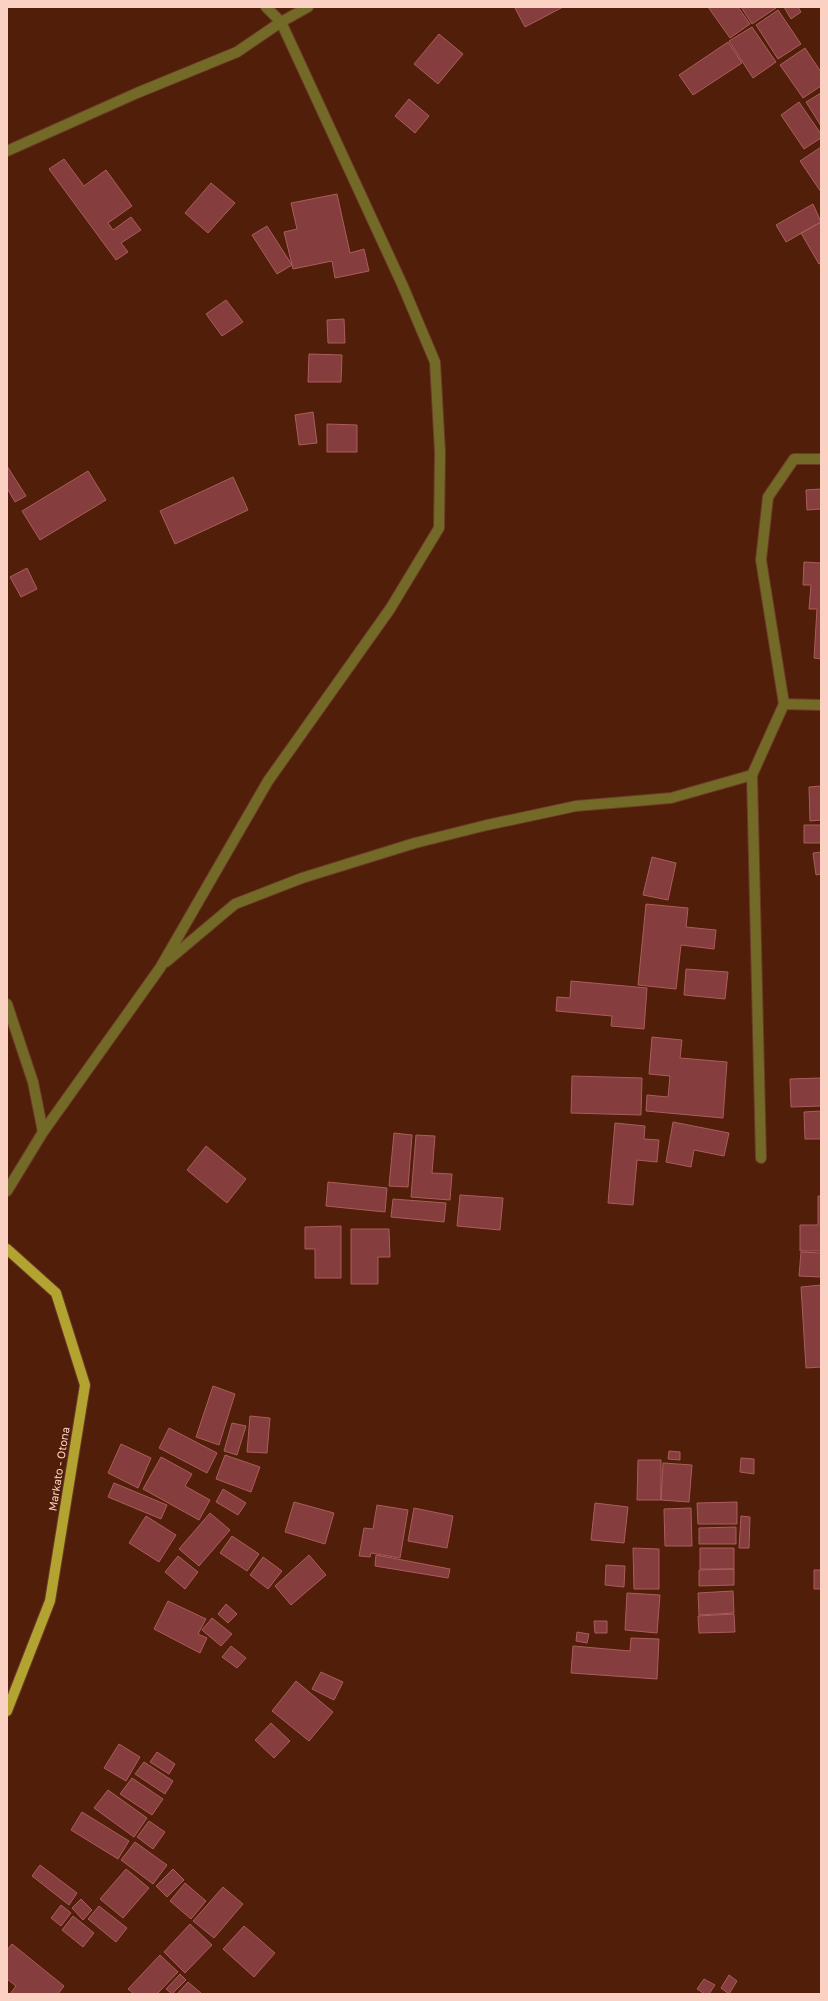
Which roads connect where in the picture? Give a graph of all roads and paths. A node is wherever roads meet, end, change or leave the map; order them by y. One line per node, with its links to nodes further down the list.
1 (266, 7): 3 (street)
2 (308, 7): 3 (street)
3 (281, 22): 4 (street); 9 (street)
4 (7, 151)
5 (821, 458): 6 (street)
6 (784, 704): 7 (street); 8 (street)
7 (821, 705)
8 (752, 775): 9 (street); 12 (street)
9 (160, 968): 11 (street)
10 (7, 1004): 11 (street)
11 (43, 1132): 13 (street)
12 (761, 1158)
13 (7, 1191)
14 (7, 1249): 15 (main road, Markato - Otona)
15 (7, 1711)

